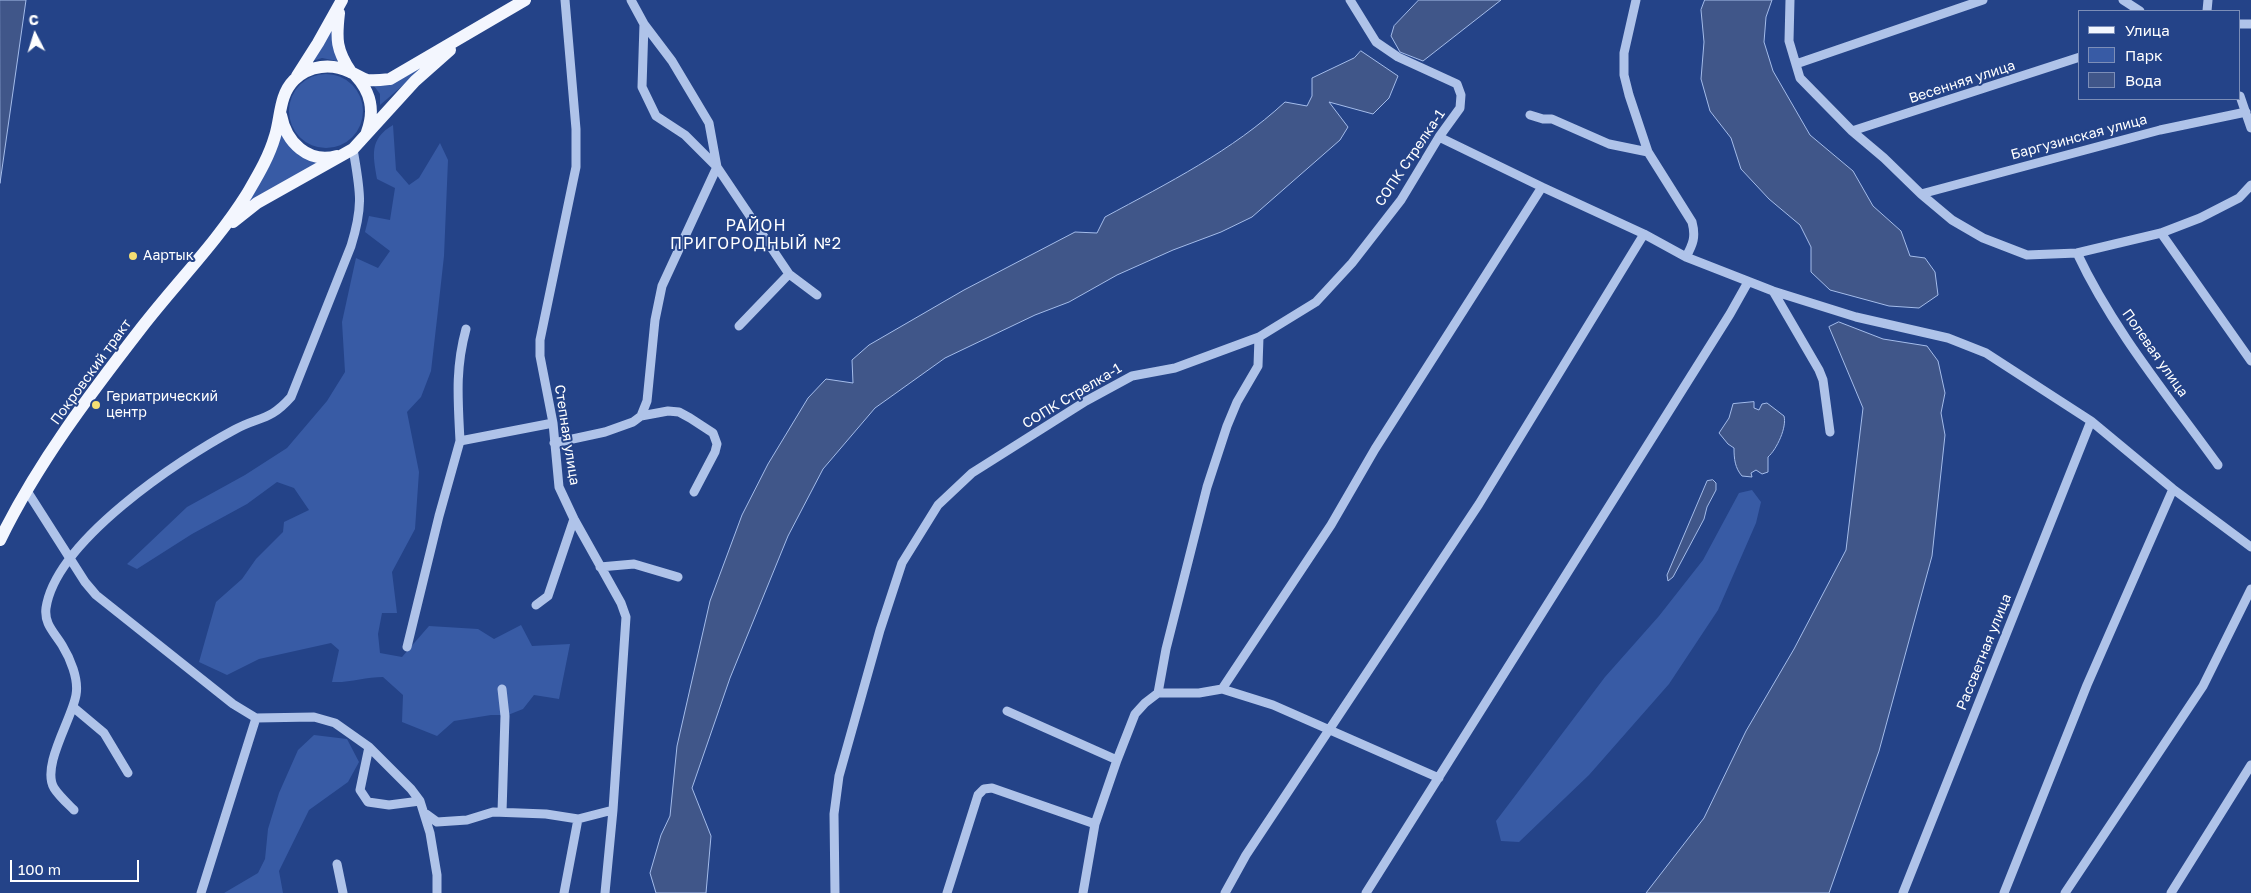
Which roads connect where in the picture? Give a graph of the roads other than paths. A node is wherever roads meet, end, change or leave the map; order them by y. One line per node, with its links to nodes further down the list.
1 (526, 0): 12 (main road)
2 (565, 0): 46 (street, Степная улица)
3 (631, 0): 11 (street)
4 (1350, 0): 24 (street, СОПК Стрелка-1)
5 (1636, 0): 26 (street)
6 (1790, 0): 14 (street)
7 (1983, 0): 14 (street)
8 (2123, 0): 10 (street)
9 (341, 4): 15 (main road); 16 (main road)
10 (2136, 10)
11 (644, 24): 27 (street); 27 (street)
12 (471, 32): 15 (main road); 23 (main road)
13 (2078, 58): 22 (street, Весенняя улица)
14 (1796, 64): 22 (street)
15 (353, 74): 16 (main road); 23 (main road)
16 (294, 80): 18 (main road)
17 (2241, 99): 19 (street)
18 (282, 102): 25 (main road); 31 (main road)
19 (2246, 112): 21 (street); 30 (street, Баргузинская улица)
20 (1530, 114): 26 (street)
21 (2251, 128)
22 (1852, 131): 30 (street)
23 (366, 135): 25 (main road)
24 (1439, 137): 29 (street); 42 (street, СОПК Стрелка-1)
25 (348, 152): 31 (main road); 57 (street)
26 (1648, 152): 35 (street)
27 (716, 167): 36 (street); 44 (street)
28 (2251, 185): 32 (street)
29 (1542, 187): 33 (street); 63 (street)
30 (1921, 194): 34 (street)
31 (221, 232): 52 (main road, Покровский тракт)
32 (2161, 233): 34 (street); 43 (street)
33 (1644, 234): 35 (street); 69 (street)
34 (2077, 253): 50 (street, Полевая улица)
35 (1686, 257): 37 (street)
36 (790, 274): 39 (street); 40 (street)
37 (1748, 282): 38 (street); 74 (street)
38 (1774, 291): 45 (street); 47 (street)
39 (817, 295)
40 (738, 326)
41 (466, 329): 48 (street)
42 (1259, 336): 65 (street); 88 (street, СОПК Стрелка-1)
43 (2251, 361)
44 (641, 416): 49 (street); 53 (street)
45 (2091, 421): 51 (street); 93 (street, Рассветная улица)
46 (553, 424): 48 (street); 49 (street, Степная улица)
47 (1830, 432)
48 (460, 441): 62 (street)
49 (554, 443): 54 (street, Степная улица)
50 (2218, 465)
51 (2173, 489): 56 (street); 94 (street)
52 (27, 491): 55 (main road, Покровский тракт); 57 (street)
53 (694, 492)
54 (574, 519): 58 (street, Степная улица); 61 (street)
55 (0, 540)
56 (2251, 547)
57 (69, 558): 66 (street); 68 (street)
58 (600, 567): 59 (street); 77 (street, Степная улица)
59 (678, 577)
60 (2251, 589): 95 (street)
61 (536, 605)
62 (407, 647)
63 (1222, 688): 65 (street); 69 (street)
64 (502, 689): 78 (street)
65 (1158, 693): 71 (street)
66 (73, 707): 73 (street); 76 (street)
67 (1007, 711): 71 (street)
68 (256, 718): 70 (street); 83 (street)
69 (1329, 730): 74 (street); 91 (street)
70 (369, 747): 75 (street); 75 (street)
71 (1117, 760): 81 (street)
72 (2251, 765): 96 (street)
73 (128, 773)
74 (1439, 778): 92 (street)
75 (420, 801): 79 (street)
76 (74, 810)
77 (613, 810): 80 (street); 87 (street, Степная улица)
78 (502, 812): 79 (street); 80 (street)
79 (426, 814): 85 (street)
80 (578, 819): 86 (street)
81 (1094, 824): 89 (street); 90 (street)
82 (337, 864): 84 (street)
83 (201, 893)
84 (343, 893)
85 (437, 893)
86 (564, 893)
87 (605, 893)
88 (834, 893)
89 (947, 893)
90 (1083, 893)
91 (1224, 893)
92 (1366, 893)
93 (1904, 893)
94 (2004, 893)
95 (2065, 893)
96 (2171, 893)

